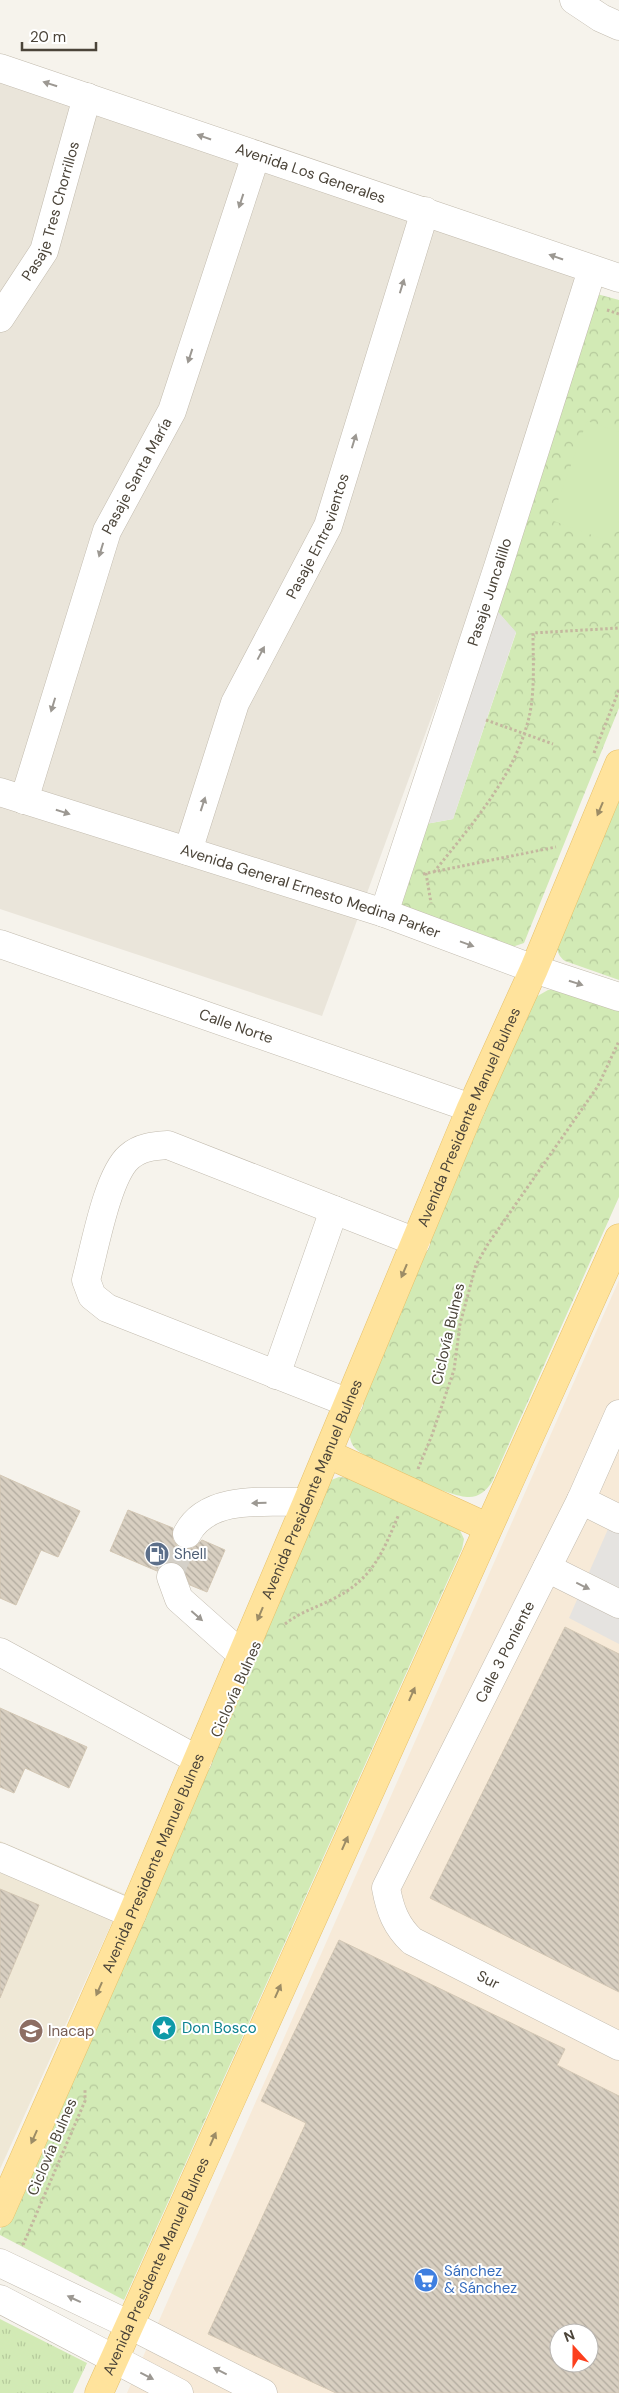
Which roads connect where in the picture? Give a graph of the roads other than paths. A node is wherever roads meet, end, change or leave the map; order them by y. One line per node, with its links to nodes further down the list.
1 (574, 0): 2 (street)
2 (619, 26)
3 (0, 68): 4 (street, Avenida Los Generales, one-way to 3)
4 (86, 97): 5 (street, Avenida Los Generales, one-way to 4); 9 (street, Pasaje Tres Chorrillos)
5 (256, 155): 6 (street, Avenida Los Generales); 11 (street, Pasaje Santa María, one-way to 11)
6 (425, 211): 7 (street, Avenida Los Generales, one-way to 6); 12 (street, Pasaje Entrevientos, one-way to 6)
7 (592, 270): 8 (street, Avenida Los Generales); 13 (street, Pasaje Juncalillo)
8 (619, 278)
9 (0, 318)
10 (619, 764): 15 (main road, Avenida Presidente Manuel Bulnes, one-way to 15)
11 (12, 796): 12 (street, Avenida General Ernesto Medina Parker, one-way to 12)
12 (188, 851): 13 (street, Avenida General Ernesto Medina Parker)
13 (384, 913): 15 (street, Avenida General Ernesto Medina Parker, one-way to 15)
14 (0, 944): 17 (street, Calle Norte)
15 (534, 969): 16 (street, Avenida General Ernesto Medina Parker, one-way to 16); 17 (main road, Avenida Presidente Manuel Bulnes)
16 (619, 997)
17 (471, 1108): 20 (main road, Avenida Presidente Manuel Bulnes)
18 (334, 1210): 20 (street); 21 (street); 21 (street)
19 (619, 1240): 28 (main road, Avenida Presidente Manuel Bulnes)
20 (416, 1242): 22 (main road, Avenida Presidente Manuel Bulnes, one-way to 22)
21 (276, 1375): 22 (street)
22 (349, 1404): 24 (main road, Avenida Presidente Manuel Bulnes)
23 (619, 1414): 25 (street, Calle 3 Poniente)
24 (328, 1454): 26 (main road, Avenida Presidente Manuel Bulnes); 28 (main road)
25 (581, 1500): 27 (street); 30 (street, Calle 3 Poniente)
26 (307, 1502): 29 (street, one-way to 29); 34 (main road, Avenida Presidente Manuel Bulnes, one-way to 34)
27 (619, 1518)
28 (487, 1527): 43 (main road, Avenida Presidente Manuel Bulnes, one-way to 28)
29 (187, 1534)
30 (547, 1568): 32 (street, one-way to 32); 37 (street, Calle 3 Poniente)
31 (171, 1576): 34 (street, one-way to 34)
32 (619, 1604)
33 (0, 1652): 35 (street)
34 (242, 1655): 35 (main road, Avenida Presidente Manuel Bulnes)
35 (198, 1760): 38 (main road, Avenida Presidente Manuel Bulnes)
36 (0, 1857): 38 (street)
37 (386, 1888): 39 (street, Sur)
38 (132, 1914): 40 (main road, Avenida Presidente Manuel Bulnes, one-way to 40)
39 (619, 2046)
40 (0, 2213)
41 (6, 2266): 43 (street, one-way to 41)
42 (0, 2299): 44 (street)
43 (130, 2325): 44 (main road, Avenida Presidente Manuel Bulnes); 47 (street, one-way to 43)
44 (114, 2360): 45 (main road, Avenida Presidente Manuel Bulnes); 46 (street, one-way to 46)
45 (99, 2393)
46 (179, 2393)
47 (263, 2393)

